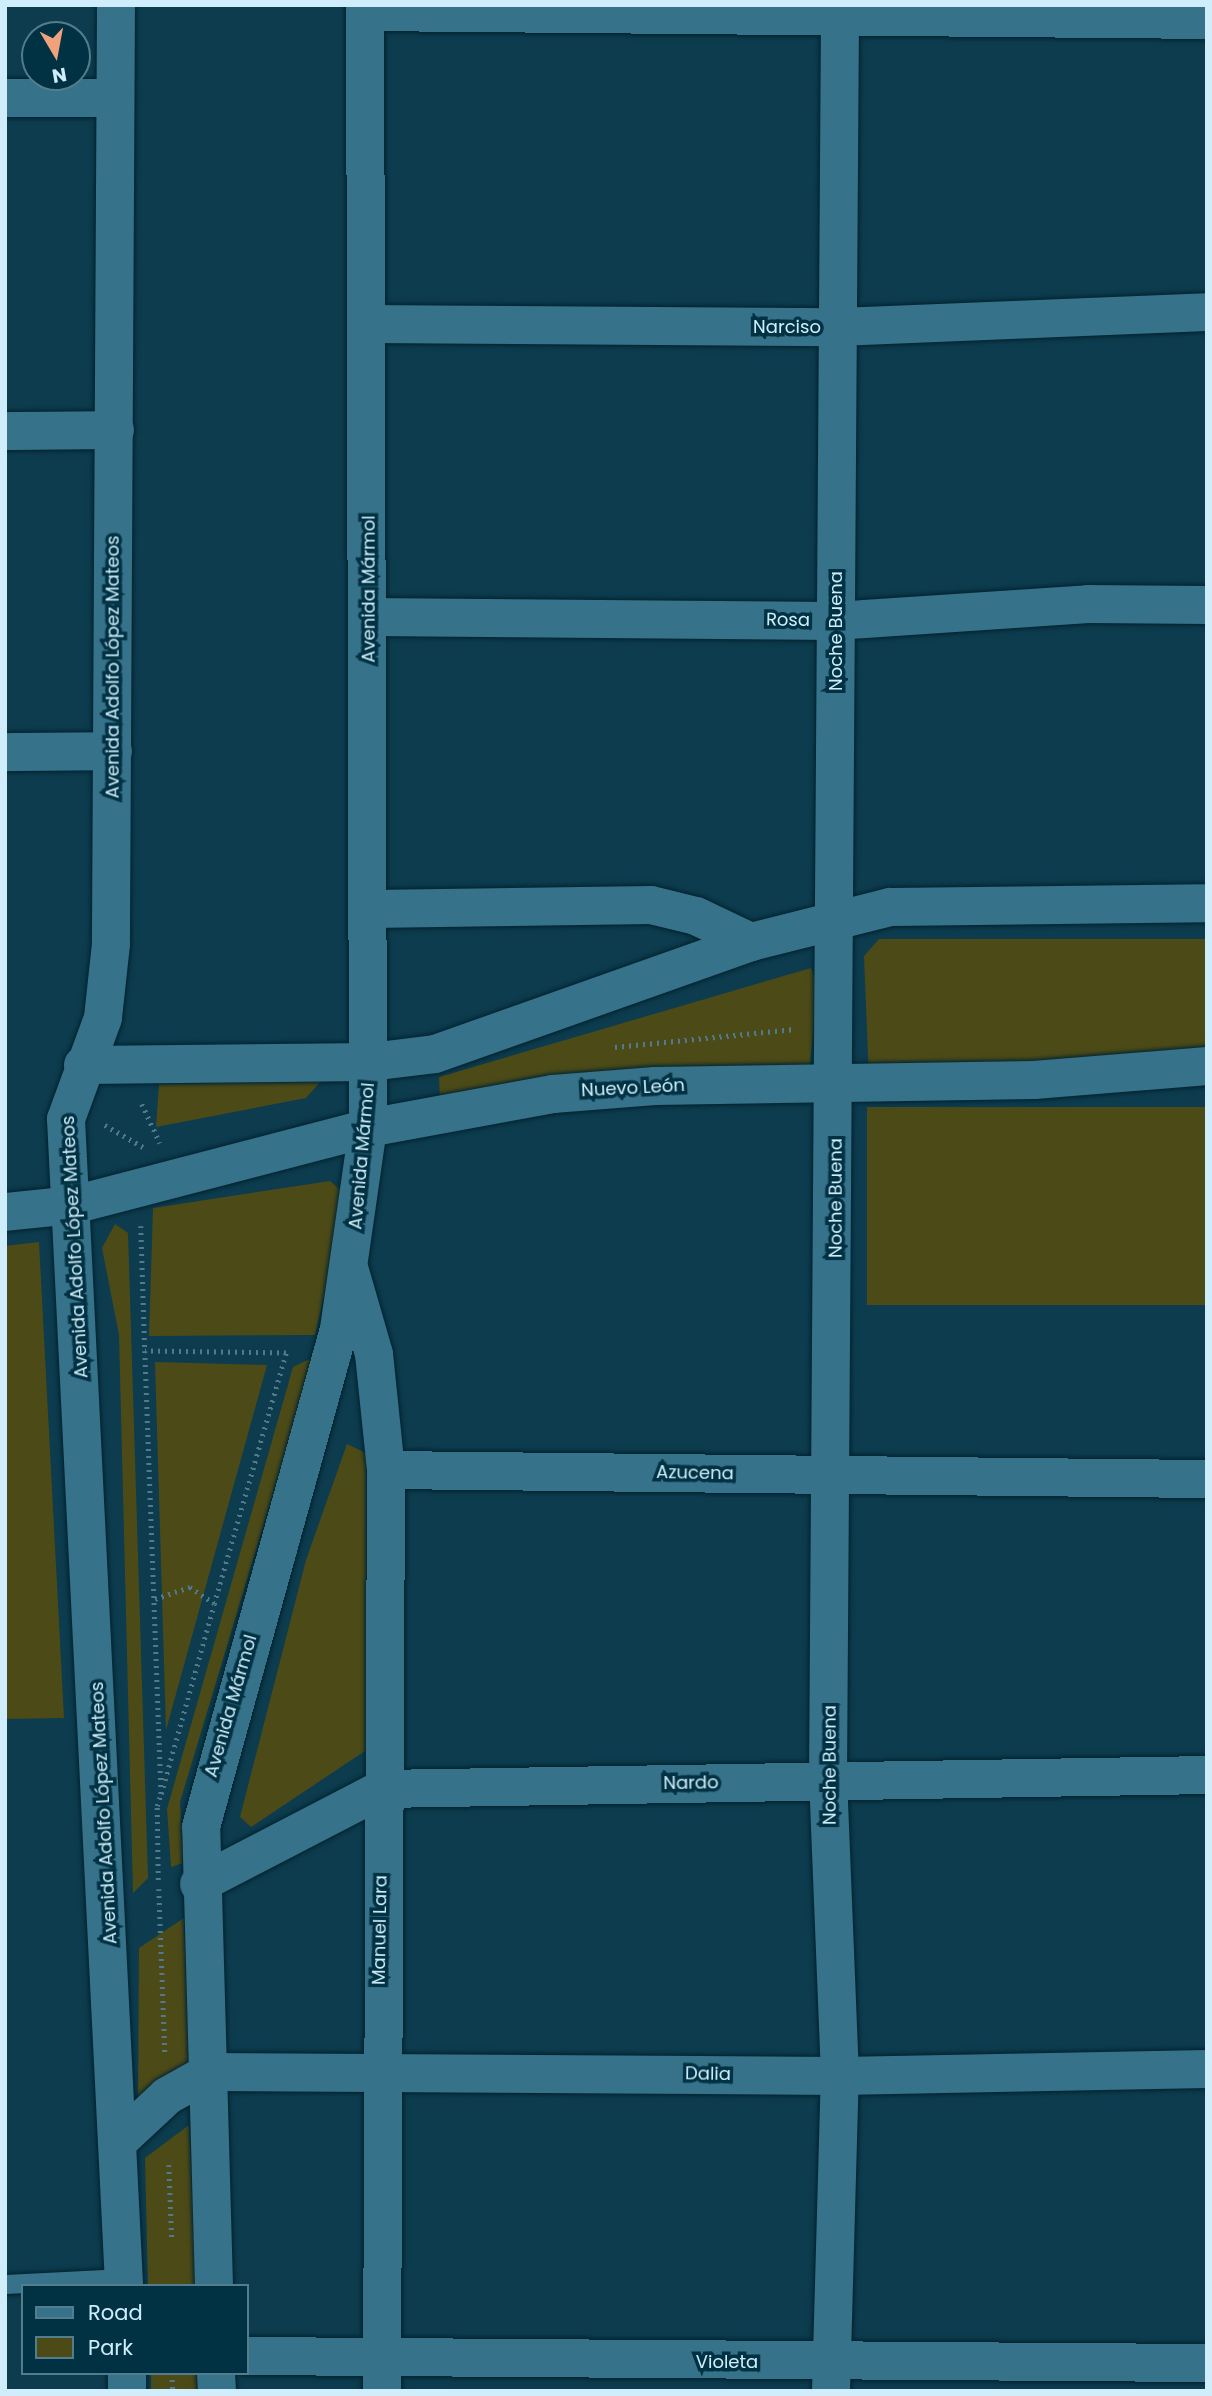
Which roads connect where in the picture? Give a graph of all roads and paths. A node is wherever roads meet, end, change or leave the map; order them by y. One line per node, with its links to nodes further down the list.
1 (116, 5): 6 (street, Avenida Adolfo López Mateos)
2 (365, 8): 3 (street); 8 (street, Avenida Mármol)
3 (840, 12): 4 (street); 9 (street, Noche Buena)
4 (1207, 20)
5 (5, 98): 6 (street)
6 (115, 98): 10 (street, Avenida Adolfo López Mateos)
7 (1207, 312): 9 (street, Narciso)
8 (367, 324): 9 (street, Narciso); 13 (street, Avenida Mármol)
9 (836, 327): 14 (street, Noche Buena)
10 (115, 430): 11 (street); 15 (street, Avenida Adolfo López Mateos)
11 (5, 431)
12 (1207, 605): 14 (street, Rosa)
13 (369, 617): 14 (street, Rosa); 18 (street, Avenida Mármol)
14 (835, 621): 19 (street, Noche Buena)
15 (113, 751): 16 (street); 22 (street, Avenida Adolfo López Mateos)
16 (5, 752)
17 (1207, 903): 19 (street)
18 (371, 909): 20 (street); 21 (street, Avenida Mármol)
19 (836, 916): 20 (street); 24 (street, Noche Buena)
20 (751, 942): 21 (street)
21 (370, 1062): 22 (street); 25 (street, Avenida Mármol)
22 (83, 1065): 26 (street, Avenida Adolfo López Mateos)
23 (1207, 1066): 24 (street, Nuevo León)
24 (836, 1087): 25 (street, Nuevo León); 32 (street, Noche Buena)
25 (368, 1128): 26 (street, Nuevo León); 29 (street, Avenida Mármol)
26 (73, 1205): 27 (street, Nuevo León); 46 (street, Avenida Adolfo López Mateos)
27 (5, 1212)
28 (140, 1212): 30 (path)
29 (350, 1271): 31 (street); 40 (street, Avenida Mármol)
30 (145, 1351): 34 (path); 35 (path)
31 (386, 1470): 32 (street, Azucena); 38 (street, Manuel Lara)
32 (834, 1475): 33 (street, Azucena); 37 (street, Noche Buena)
33 (1207, 1479)
34 (154, 1599): 35 (path); 39 (path)
35 (214, 1604): 39 (path)
36 (1207, 1775): 37 (street, Nardo)
37 (828, 1780): 38 (street, Nardo); 45 (street, Noche Buena)
38 (382, 1789): 40 (street, Nardo); 43 (street, Manuel Lara)
39 (161, 1794): 41 (path)
40 (199, 1884): 44 (street, Avenida Mármol)
41 (165, 2064)
42 (1207, 2069): 45 (street, Dalia)
43 (378, 2070): 44 (street, Dalia); 45 (street, Dalia); 52 (street, Manuel Lara)
44 (209, 2072): 46 (street); 49 (street, Avenida Mármol)
45 (840, 2076): 53 (street, Noche Buena)
46 (120, 2140): 47 (street, Avenida Adolfo López Mateos)
47 (124, 2282): 48 (lane)
48 (5, 2284)
49 (214, 2284)
50 (248, 2356): 52 (street, Violeta)
51 (1207, 2363): 53 (street, Violeta)
52 (382, 2375): 53 (street, Violeta)
53 (831, 2377)

